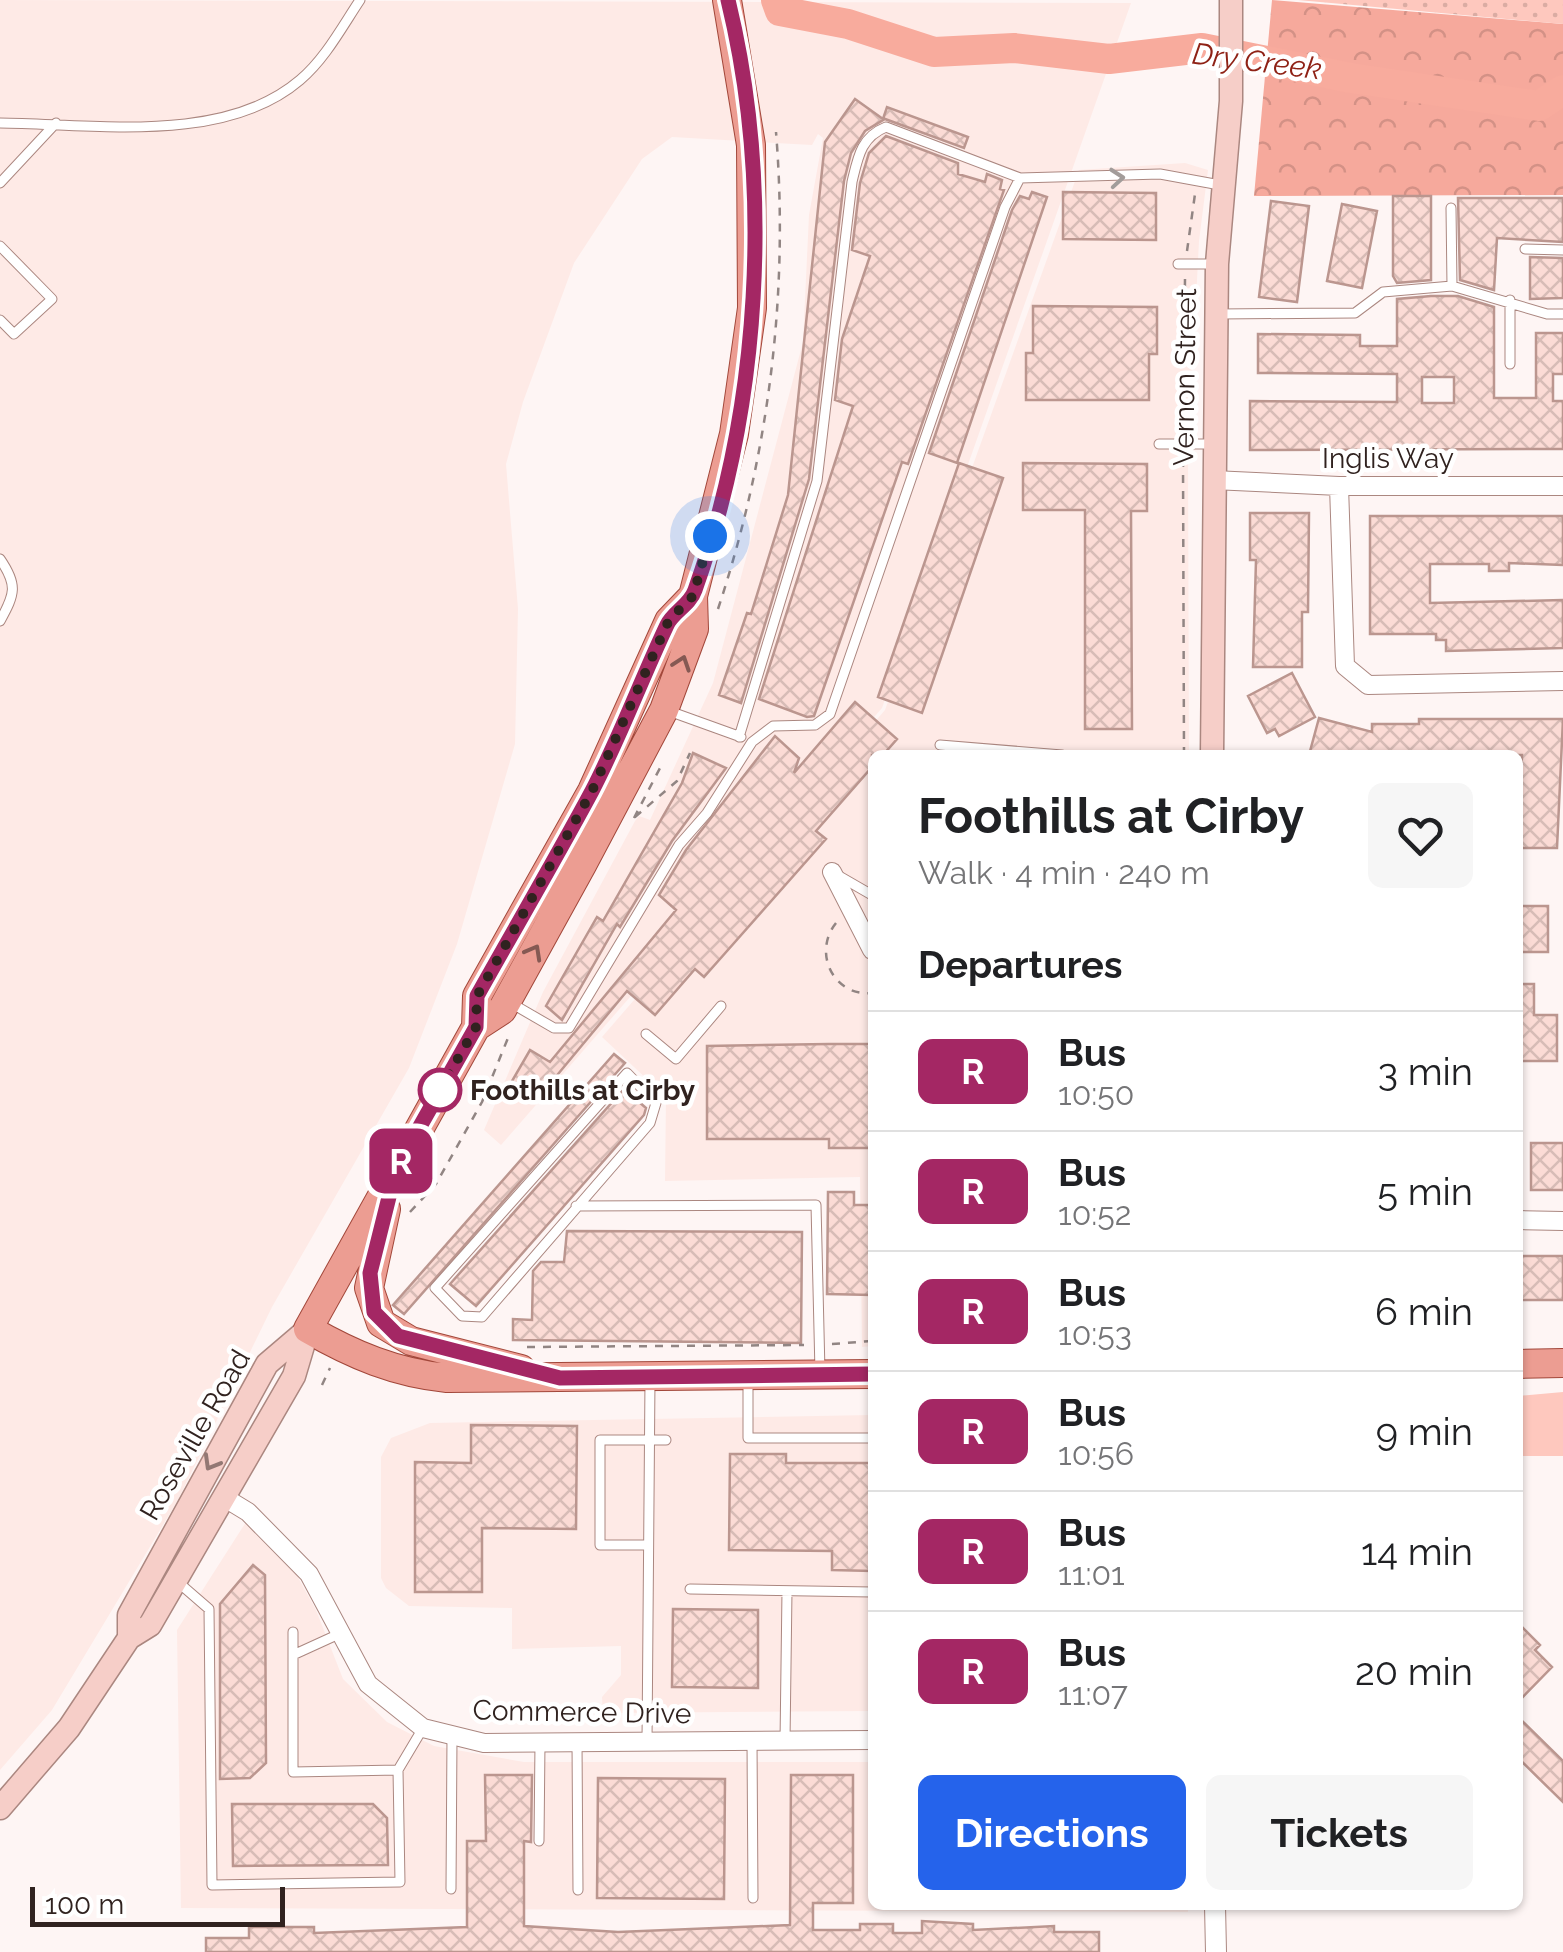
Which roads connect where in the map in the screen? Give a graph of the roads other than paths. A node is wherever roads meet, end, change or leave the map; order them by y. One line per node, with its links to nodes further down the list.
1 (360, 0): 5 (lane)
2 (728, 0): 27 (main road)
3 (1231, 0): 8 (main road, Vernon Street)
4 (0, 123): 5 (lane)
5 (56, 124): 7 (lane)
6 (1020, 178): 8 (lane, one-way to 8); 31 (lane); 32 (lane)
7 (0, 182)
8 (1223, 186): 14 (main road, Vernon Street)
9 (1451, 208): 15 (lane)
10 (0, 246): 19 (lane)
11 (1525, 249): 12 (lane)
12 (1563, 250)
13 (1182, 264): 14 (lane)
14 (1217, 264): 17 (main road, Vernon Street)
15 (1452, 286): 16 (lane); 17 (lane)
16 (1510, 300): 18 (lane); 20 (lane)
17 (1216, 314): 22 (main road, Vernon Street)
18 (1563, 314)
19 (0, 320)
20 (1510, 364)
21 (1160, 444): 22 (lane)
22 (1214, 444): 23 (main road, Vernon Street)
23 (1213, 480): 24 (street, Inglis Way); 35 (main road, Vernon Street)
24 (1339, 486): 25 (street, Inglis Way); 29 (street)
25 (1563, 486)
26 (0, 558): 28 (lane)
27 (693, 596): 30 (main road, one-way to 27); 41 (main road)
28 (0, 621)
29 (1563, 681)
30 (664, 710): 31 (lane); 39 (main road, one-way to 30)
31 (740, 737): 32 (lane)
32 (752, 742): 39 (lane)
33 (940, 745): 34 (lane)
34 (1001, 750)
35 (1212, 750)
36 (832, 872): 37 (lane); 38 (street)
37 (868, 893)
38 (868, 943)
39 (507, 1000): 41 (main road)
40 (721, 1006): 42 (lane)
41 (476, 1027): 43 (main road)
42 (646, 1034)
43 (396, 1169): 47 (main road); 54 (main road)
44 (576, 1206): 44 (lane); 50 (lane)
45 (1523, 1220): 46 (street)
46 (1563, 1221)
47 (308, 1329): 54 (main road); 58 (main road, Roseville Road); 66 (main road, Roseville Road, one-way to 66)
48 (1563, 1362): 49 (main road)
49 (1523, 1364)
50 (820, 1374): 51 (main road); 52 (main road)
51 (868, 1374)
52 (748, 1375): 53 (main road); 55 (lane)
53 (650, 1376): 54 (main road); 56 (lane)
54 (560, 1378)
55 (868, 1438)
56 (650, 1440): 57 (lane); 59 (lane); 59 (lane)
57 (666, 1440)
58 (224, 1498): 60 (main road, Roseville Road); 65 (street, Commerce Drive)
59 (647, 1546): 75 (lane)
60 (177, 1582): 66 (main road, Roseville Road); 76 (lane)
61 (690, 1589): 62 (lane)
62 (787, 1591): 63 (lane); 70 (lane)
63 (868, 1592)
64 (293, 1632): 67 (lane)
65 (339, 1634): 67 (lane); 68 (street, Commerce Drive)
66 (129, 1638): 77 (main road, Roseville Road)
67 (293, 1654): 76 (lane)
68 (423, 1728): 69 (street, Commerce Drive); 76 (lane)
69 (452, 1737): 73 (street, Commerce Drive); 79 (lane)
70 (785, 1740): 71 (street, Commerce Drive); 72 (street, Commerce Drive)
71 (868, 1740)
72 (752, 1741): 75 (street, Commerce Drive); 81 (lane)
73 (540, 1742): 74 (street, Commerce Drive); 78 (lane)
74 (576, 1742): 75 (street, Commerce Drive); 80 (lane)
75 (647, 1742)
76 (398, 1770)
77 (0, 1808)
78 (540, 1842)
79 (451, 1889)
80 (578, 1890)
81 (753, 1898)
82 (1216, 1910): 83 (street)
83 (1216, 1952)

